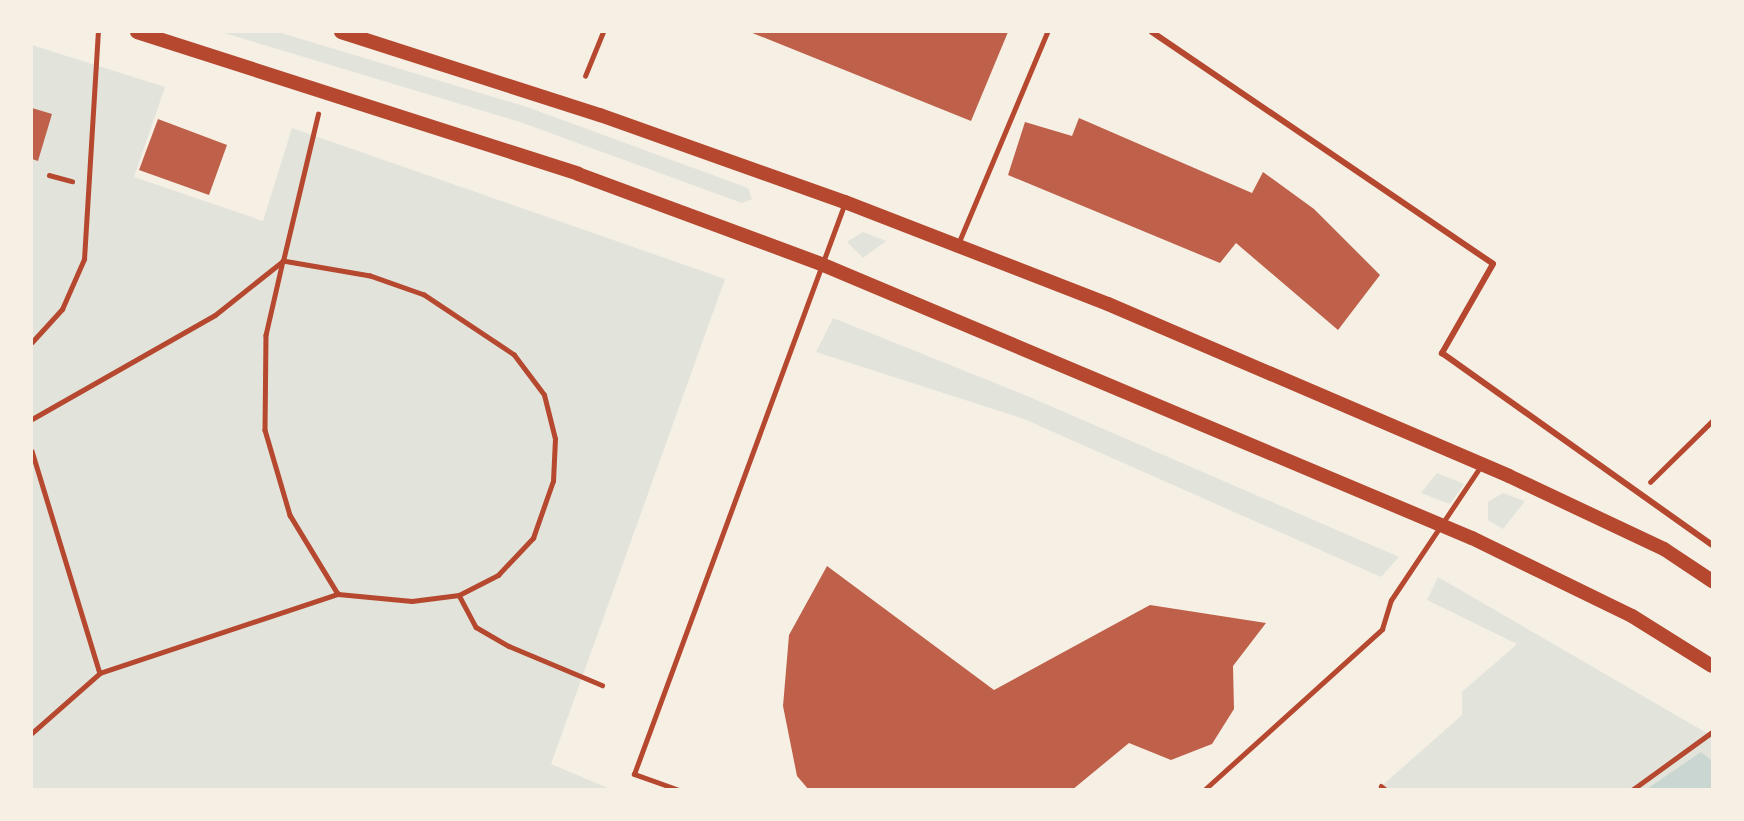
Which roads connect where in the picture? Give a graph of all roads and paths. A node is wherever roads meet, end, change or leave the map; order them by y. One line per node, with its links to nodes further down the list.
1 (98, 32): 16 (lane)
2 (137, 32): 9 (main road)
3 (341, 32): 7 (main road)
4 (603, 32): 8 (path)
5 (1047, 32): 13 (lane)
6 (1152, 32): 21 (street)
7 (377, 37): 12 (main road)
8 (585, 76)
9 (326, 89): 14 (path); 15 (main road)
10 (49, 175): 11 (path)
11 (76, 182)
12 (845, 202): 13 (main road); 15 (lane)
13 (958, 244): 20 (main road)
14 (283, 261): 17 (path); 25 (path); 26 (path)
15 (821, 264): 22 (main road); 32 (lane)
16 (32, 342)
17 (32, 419)
18 (1713, 421): 21 (path)
19 (32, 451): 28 (path)
20 (1482, 464): 22 (lane); 24 (main road)
21 (1639, 492): 23 (street)
22 (1440, 525): 27 (main road); 33 (lane)
23 (1713, 545)
24 (1713, 582)
25 (338, 594): 26 (path); 28 (path)
26 (459, 595): 29 (path)
27 (1713, 666)
28 (100, 673): 31 (path)
29 (602, 685)
30 (1713, 732): 34 (path)
31 (32, 733)
32 (679, 789)
33 (1204, 789)
34 (1632, 789)

